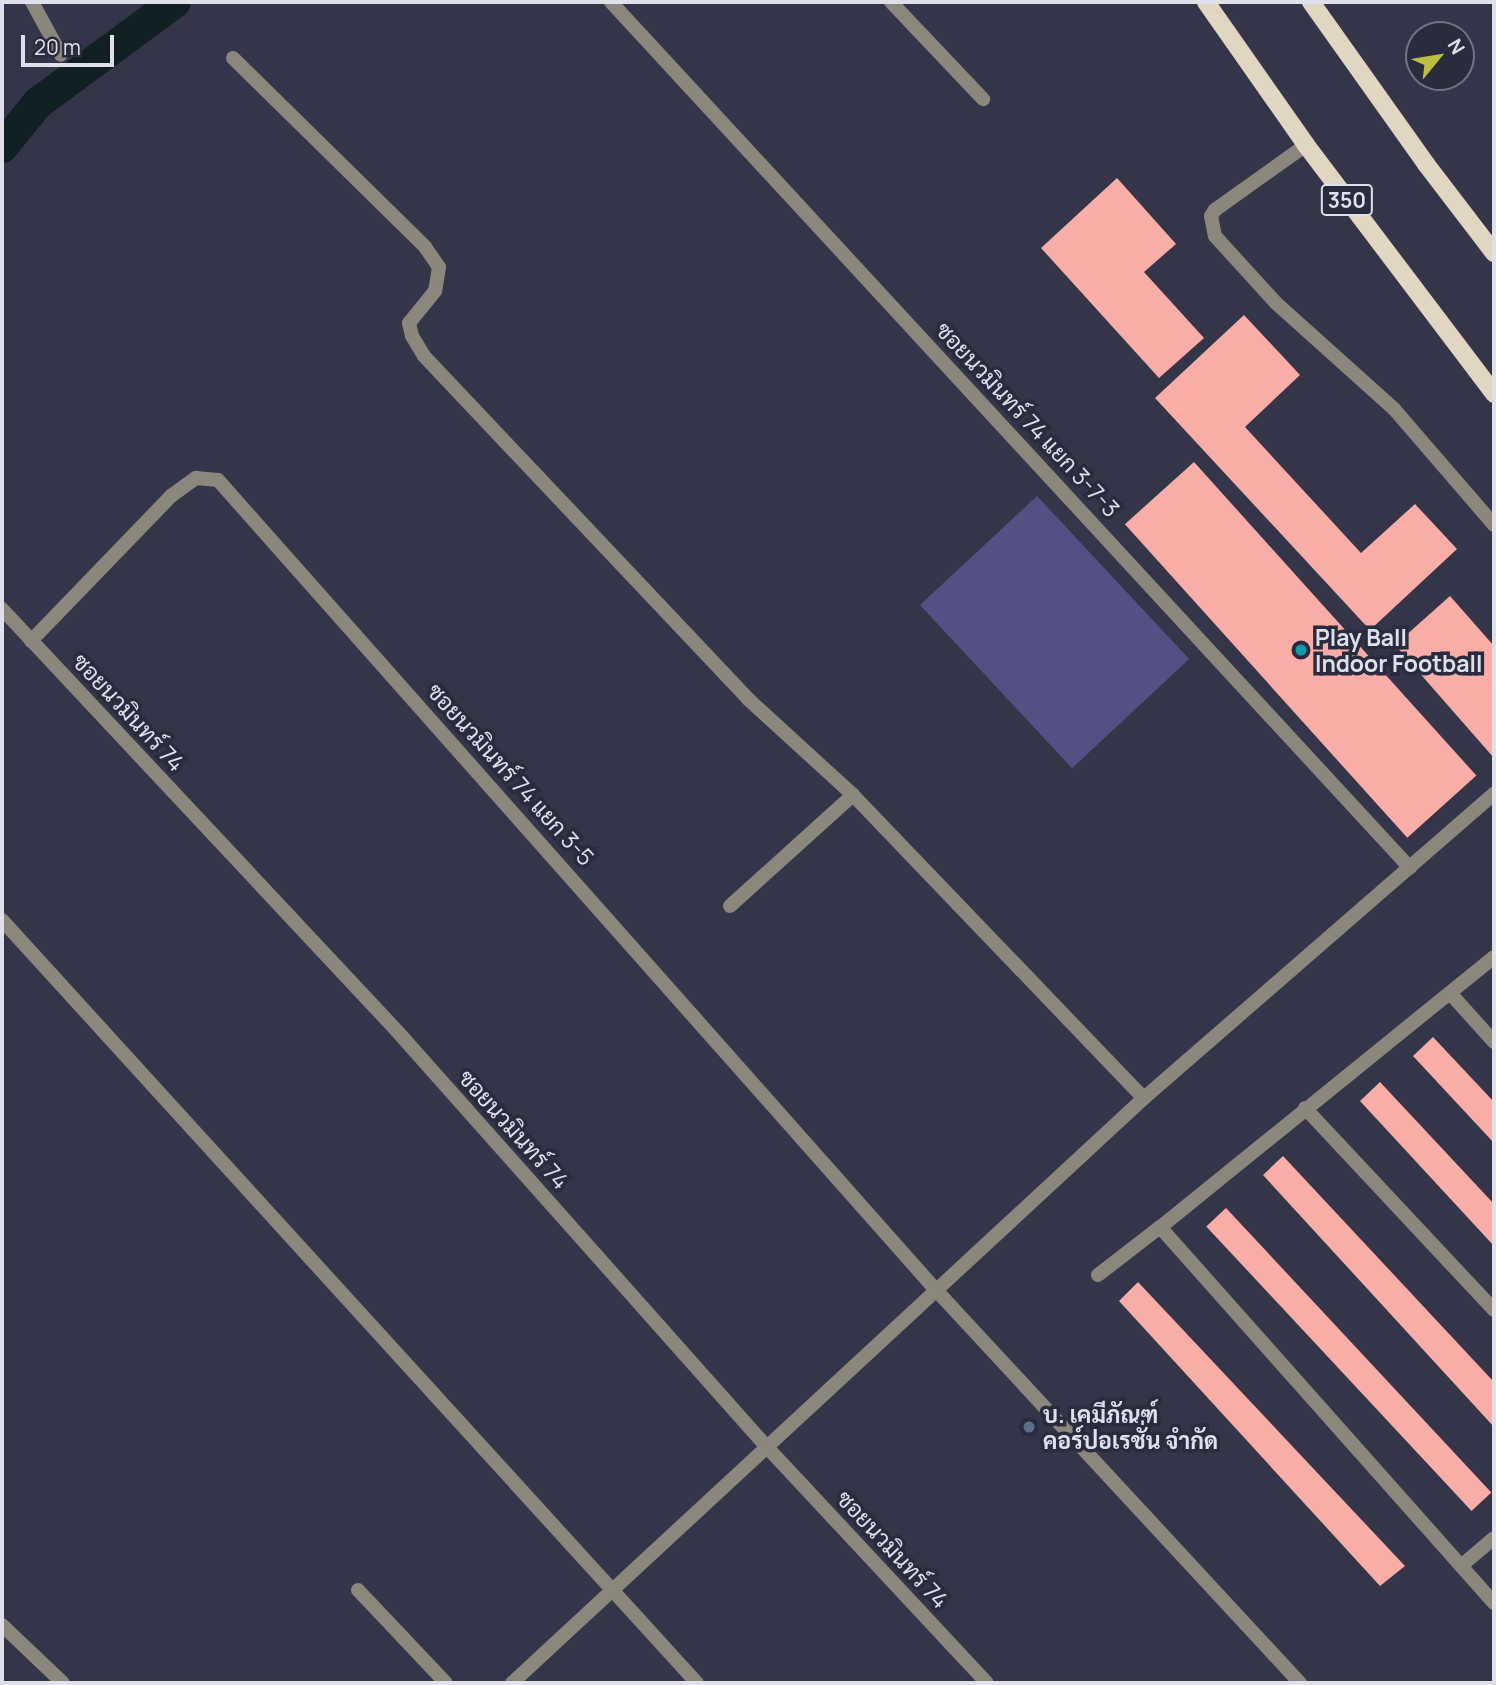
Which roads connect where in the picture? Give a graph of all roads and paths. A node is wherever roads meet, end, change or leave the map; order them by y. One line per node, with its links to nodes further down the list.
1 (32, 2): 6 (street)
2 (611, 2): 17 (street, ซอยนวมินทร์ 74 แยก 3-7-3)
3 (891, 2): 8 (street)
4 (1206, 2): 9 (main road, 350)
5 (1311, 2): 10 (main road)
6 (61, 55)
7 (233, 58): 15 (street)
8 (983, 99)
9 (1306, 145): 11 (main road, 350); 12 (street)
10 (1494, 253)
11 (1494, 394)
12 (1494, 524)
13 (2, 610): 14 (street, ซอยนวมินทร์ 74)
14 (32, 641): 27 (street, ซอยนวมินทร์ 74 แยก 3-5); 29 (street, ซอยนวมินทร์ 74)
15 (853, 794): 18 (street); 23 (street)
16 (1494, 794): 17 (street)
17 (1410, 868): 23 (street)
18 (730, 906)
19 (2, 920): 33 (street)
20 (1494, 957): 21 (street)
21 (1450, 993): 22 (street); 24 (street)
22 (1494, 1042)
23 (1144, 1098): 27 (street)
24 (1305, 1108): 25 (street); 28 (street)
25 (1160, 1227): 26 (street); 31 (street)
26 (1098, 1275)
27 (936, 1290): 29 (street); 41 (street, ซอยนวมินทร์ 74 แยก 3-5)
28 (1494, 1310)
29 (766, 1446): 33 (street); 40 (street, ซอยนวมินทร์ 74)
30 (1494, 1538): 31 (street)
31 (1461, 1566): 34 (street)
32 (358, 1590): 37 (street)
33 (611, 1590): 38 (street); 39 (street)
34 (1494, 1603)
35 (2, 1625): 36 (street)
36 (63, 1683)
37 (446, 1683)
38 (512, 1683)
39 (697, 1683)
40 (987, 1683)
41 (1300, 1683)

